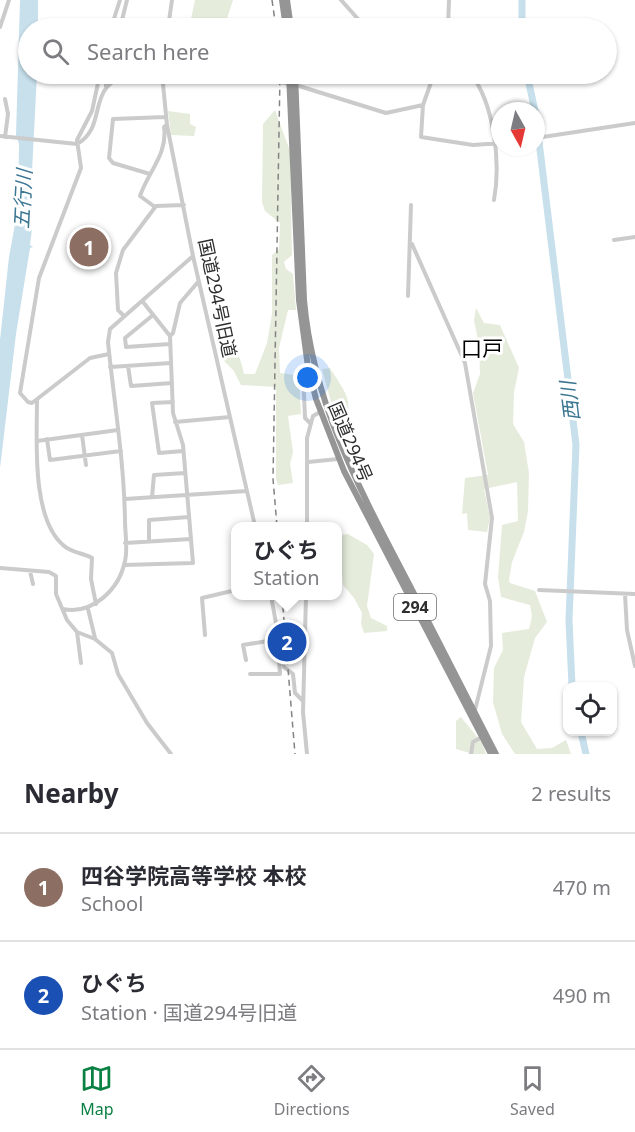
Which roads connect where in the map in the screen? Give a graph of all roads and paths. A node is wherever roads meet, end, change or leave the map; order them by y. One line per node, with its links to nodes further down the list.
1 (9, 0): 16 (street)
2 (120, 0): 9 (street)
3 (127, 0): 10 (street)
4 (172, 0): 11 (street)
5 (282, 0): 12 (highway)
6 (287, 0): 13 (highway)
7 (341, 0): 14 (street)
8 (448, 0): 15 (street)
9 (114, 18)
10 (122, 18)
11 (169, 18)
12 (285, 18)
13 (290, 18)
14 (357, 18)
15 (448, 18)
16 (0, 27)
17 (98, 84): 33 (street)
18 (109, 84): 24 (street)
19 (163, 84): 27 (street, 国道294号旧道)
20 (288, 84): 23 (street)
21 (430, 84): 26 (street)
22 (477, 84): 28 (street)
23 (292, 85): 26 (street); 56 (highway, 国道294号 / 294); 60 (highway, 国道294号 / 294)
24 (106, 86): 33 (street)
25 (5, 99): 31 (street)
26 (423, 105): 34 (street)
27 (165, 117): 30 (street, 国道294号旧道); 36 (street)
28 (491, 123)
29 (635, 123): 32 (street)
30 (167, 125): 36 (street); 38 (street, 国道294号旧道)
31 (3, 137): 33 (street)
32 (545, 137)
33 (77, 144): 58 (street)
34 (491, 144)
35 (497, 156): 37 (street)
36 (150, 174): 40 (street)
37 (494, 200)
38 (184, 205): 40 (street); 44 (street, 国道294号旧道)
39 (411, 205): 43 (street)
40 (155, 207): 49 (street)
41 (635, 237): 42 (street)
42 (614, 240)
43 (412, 244): 46 (street); 110 (street)
44 (193, 256): 45 (street, 国道294号旧道); 47 (street)
45 (198, 282): 50 (street); 61 (street, 国道294号旧道)
46 (408, 296)
47 (143, 302): 48 (street); 49 (street)
48 (153, 315): 50 (street); 51 (street)
49 (124, 316): 52 (street)
50 (170, 336): 51 (street)
51 (170, 344): 53 (street)
52 (109, 354): 55 (street); 58 (street)
53 (171, 363): 54 (street); 57 (street)
54 (128, 366): 55 (street); 57 (street)
55 (110, 367): 64 (street)
56 (308, 367): 60 (highway, 国道294号 / 294); 63 (street)
57 (172, 383): 59 (street)
58 (37, 400): 67 (street)
59 (172, 402): 62 (street); 69 (street)
60 (323, 411): 63 (street); 71 (highway, 国道294号 / 294); 110 (highway, 国道294号 / 294)
61 (230, 417): 62 (street); 75 (street, 国道294号旧道)
62 (175, 422): 69 (street)
63 (310, 423): 72 (street)
64 (118, 430): 65 (street); 68 (street)
65 (82, 435): 66 (street); 70 (street)
66 (47, 439): 67 (street); 70 (street)
67 (37, 441): 95 (street)
68 (121, 451): 70 (street); 78 (street)
69 (183, 451): 74 (street)
70 (85, 455): 73 (street)
71 (338, 459): 72 (street); 111 (highway, 国道294号 / 294)
72 (308, 462): 81 (street)
73 (86, 465)
74 (185, 473): 76 (street); 77 (street)
75 (247, 491): 76 (street); 80 (street, 国道294号旧道)
76 (187, 496): 77 (street); 79 (street)
77 (152, 498): 78 (street)
78 (125, 499): 84 (street)
79 (189, 517): 82 (street); 83 (street)
80 (254, 522)
81 (307, 522)
82 (191, 539): 83 (street); 85 (street)
83 (149, 542): 84 (street)
84 (125, 543): 85 (street)
85 (124, 565): 95 (street)
86 (0, 568): 87 (street)
87 (30, 570): 88 (street); 96 (street)
88 (33, 584)
89 (539, 590): 91 (street)
90 (231, 591): 99 (street)
91 (625, 594): 92 (street); 105 (street)
92 (635, 594)
93 (272, 600): 101 (street)
94 (306, 600): 109 (street)
95 (96, 604): 97 (street)
96 (63, 609): 97 (street); 98 (street)
97 (88, 609): 100 (street)
98 (77, 632): 100 (street); 104 (street)
99 (206, 635)
100 (95, 639): 112 (street)
101 (280, 639): 102 (street); 107 (street)
102 (246, 660)
103 (279, 660): 106 (street)
104 (81, 663)
105 (635, 666)
106 (280, 669): 107 (street); 108 (street)
107 (286, 669): 109 (street)
108 (250, 674)
109 (303, 701): 113 (street)
110 (474, 712): 116 (highway, 国道294号 / 294)
111 (482, 737): 114 (street); 115 (highway, 国道294号 / 294)
112 (171, 754)
113 (307, 754)
114 (471, 754)
115 (491, 754)
116 (496, 754)

